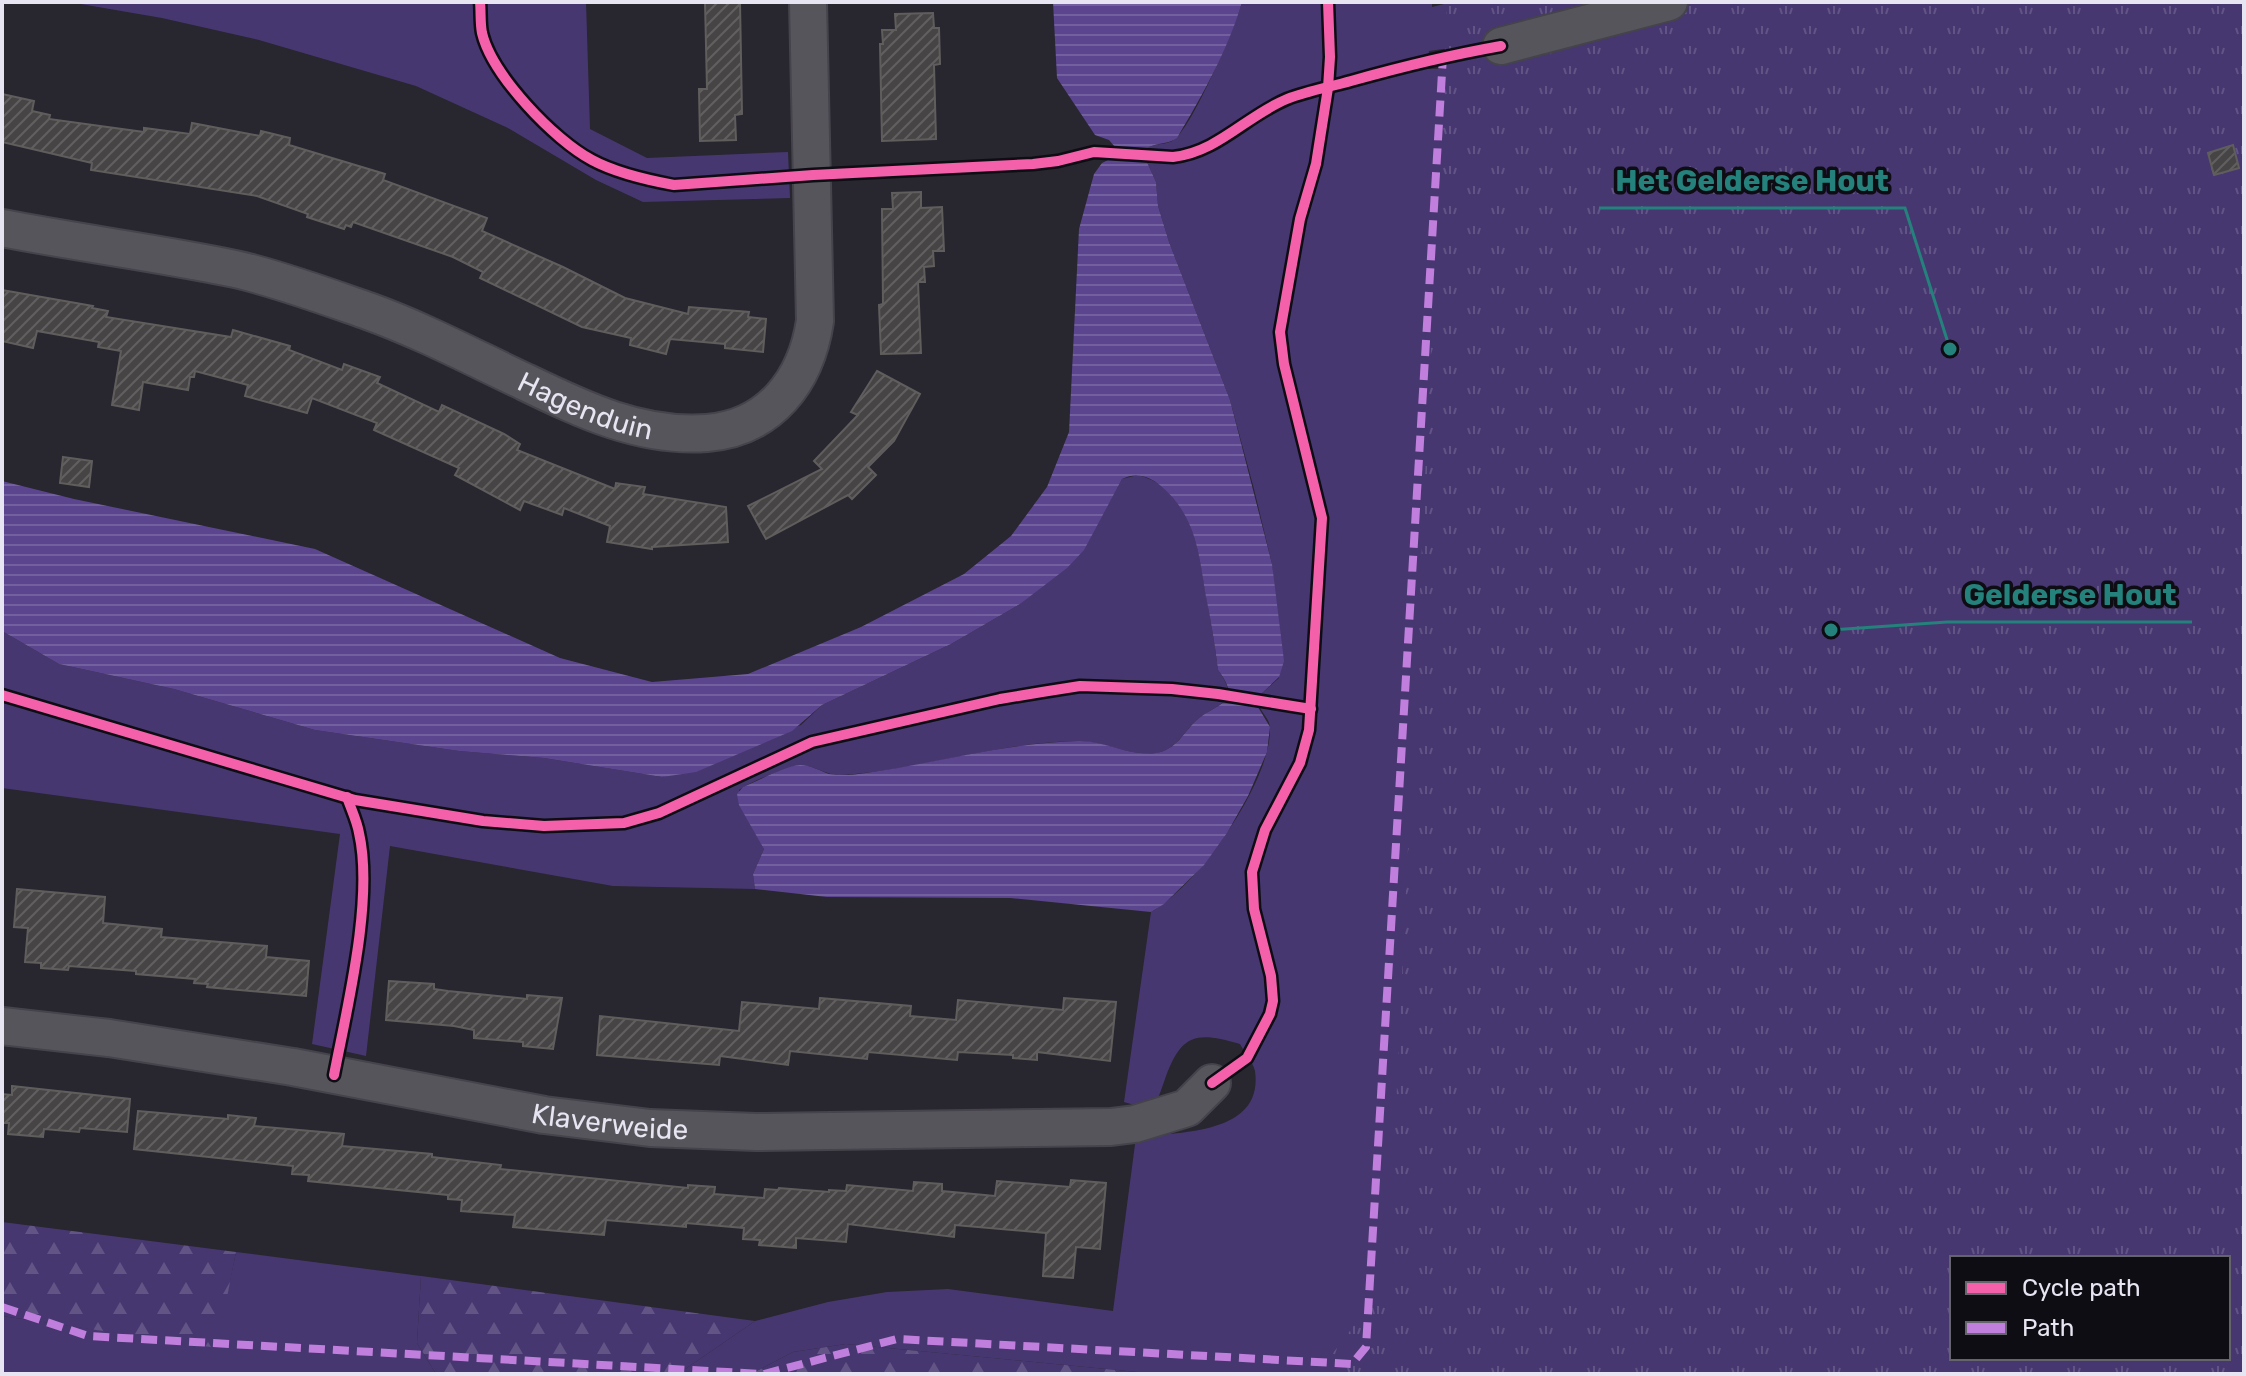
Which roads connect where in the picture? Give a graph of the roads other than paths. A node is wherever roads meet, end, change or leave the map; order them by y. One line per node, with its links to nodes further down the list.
1 (808, 2): 4 (street, Hagenduin)
2 (1669, 2): 3 (street)
3 (1501, 46)
4 (2, 228)
5 (2, 1026): 6 (street, Klaverweide)
6 (1212, 1083)

